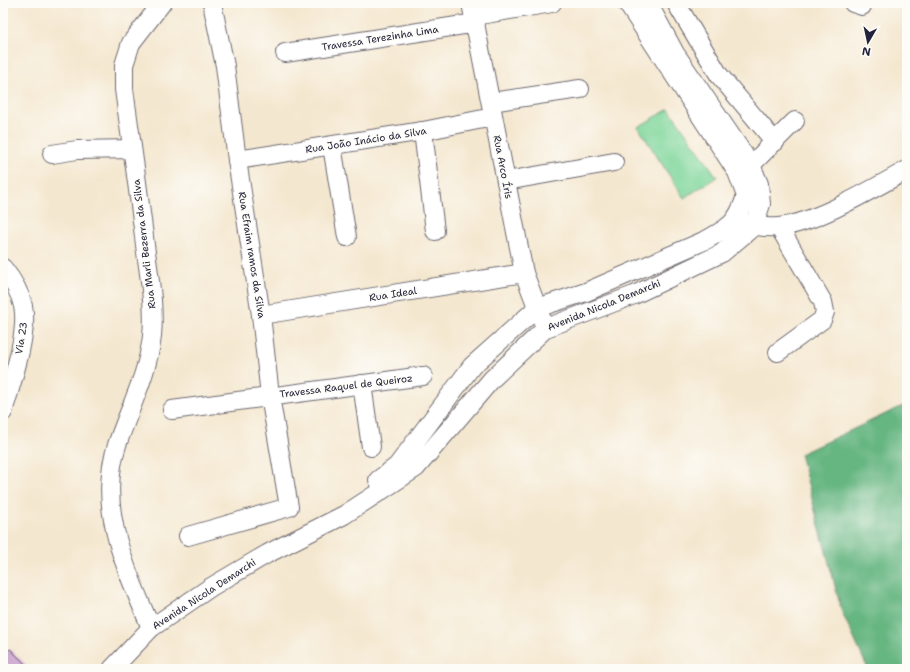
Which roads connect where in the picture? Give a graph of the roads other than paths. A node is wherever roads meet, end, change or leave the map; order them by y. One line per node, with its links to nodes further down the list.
1 (162, 3): 15 (street, Rua Marli Bezerra da Silva)
2 (212, 3): 17 (street, Rua Efraim ramos da Silva)
3 (552, 3): 7 (street, Travessa Terezinha Lima)
4 (627, 3): 22 (street, Avenida Nicola Demarchi)
5 (648, 3): 19 (street)
6 (676, 3): 13 (street)
7 (474, 14): 8 (street, Travessa Terezinha Lima); 10 (street, Rua Arco Íris)
8 (285, 53)
9 (580, 89): 10 (street, Rua João Inácio da Silva)
10 (492, 110): 12 (street, Rua João Inácio da Silva); 21 (street, Rua Arco Íris)
11 (795, 121): 13 (street)
12 (423, 131): 14 (street, Rua João Inácio da Silva); 25 (street)
13 (775, 142): 19 (street)
14 (332, 146): 17 (street, Rua João Inácio da Silva); 26 (street)
15 (132, 149): 16 (street); 41 (street, Rua Marli Bezerra da Silva)
16 (52, 154)
17 (237, 160): 30 (street, Rua Efraim ramos da Silva)
18 (614, 162): 21 (street)
19 (751, 165): 23 (street)
20 (907, 170): 24 (street)
21 (506, 181): 28 (street, Rua Arco Íris)
22 (736, 220): 23 (street); 29 (street, Avenida Nicola Demarchi)
23 (754, 226): 24 (street); 31 (street, Avenida Nicola Demarchi)
24 (779, 227): 32 (street)
25 (435, 231)
26 (347, 237)
27 (3, 268): 37 (street, Via 23)
28 (524, 273): 29 (street, Rua Arco Íris); 30 (street, Rua Ideal)
29 (537, 308): 31 (street, Rua Arco Íris); 39 (street, Avenida Nicola Demarchi)
30 (261, 315): 35 (street, Rua Efraim ramos da Silva)
31 (546, 328): 39 (street, Avenida Nicola Demarchi)
32 (778, 352)
33 (422, 376): 34 (street, Travessa Raquel de Queiroz)
34 (362, 384): 35 (street, Travessa Raquel de Queiroz); 38 (street)
35 (270, 396): 36 (street, Travessa Raquel de Queiroz); 40 (street, Rua Efraim ramos da Silva)
36 (172, 410)
37 (3, 412)
38 (371, 447)
39 (308, 534): 41 (street, Avenida Nicola Demarchi)
40 (188, 536)
41 (151, 628): 42 (street, Avenida Nicola Demarchi)
42 (112, 669)

